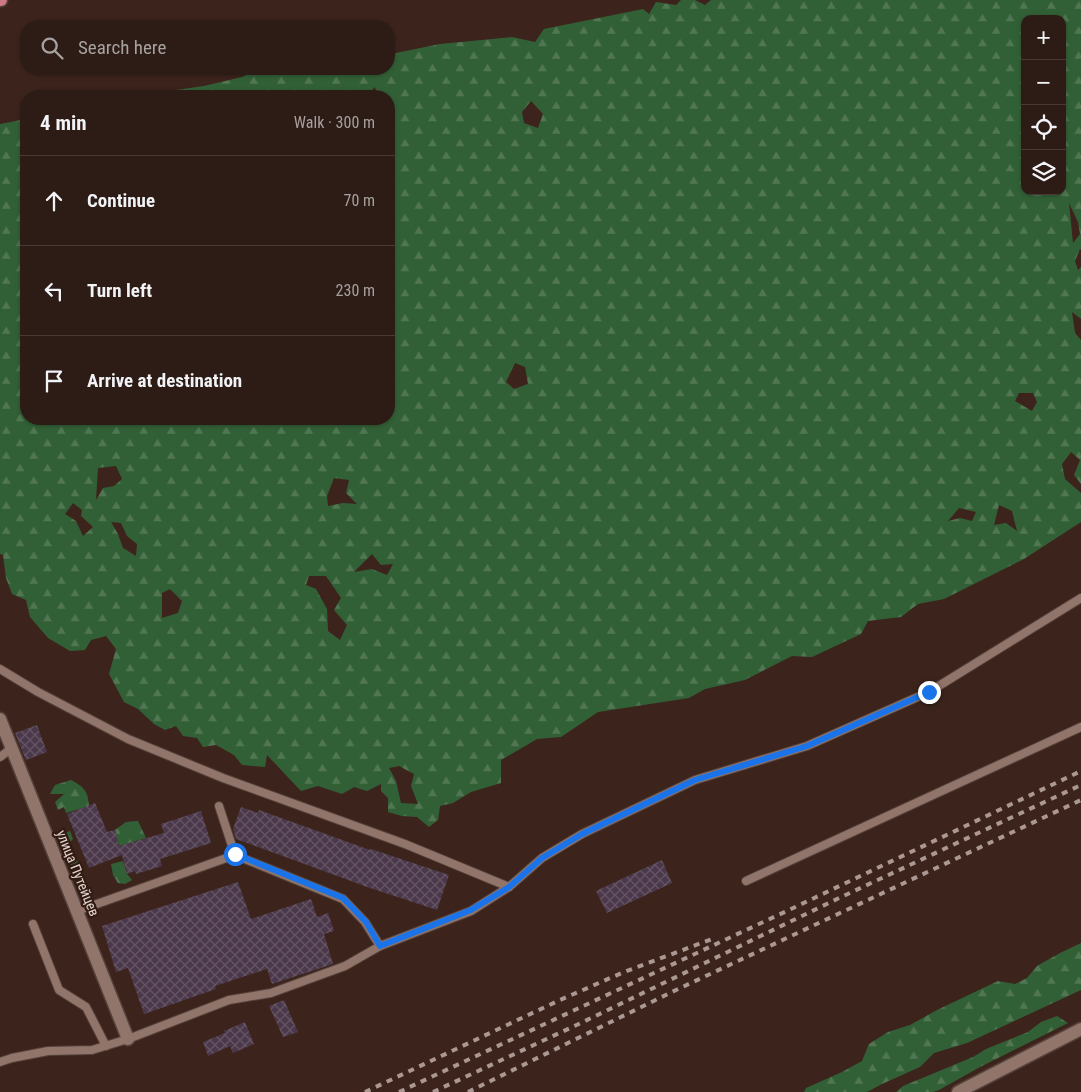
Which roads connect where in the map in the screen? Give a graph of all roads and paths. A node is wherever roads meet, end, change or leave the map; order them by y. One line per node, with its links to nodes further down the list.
1 (1081, 598): 10 (lane)
2 (0, 669): 10 (lane)
3 (0, 719): 5 (street, улица Путейцев)
4 (1081, 727): 9 (lane)
5 (12, 748): 6 (lane); 11 (street, улица Путейцев)
6 (0, 757)
7 (219, 806): 8 (lane)
8 (235, 854): 11 (lane); 13 (lane)
9 (746, 881)
10 (509, 887): 13 (lane)
11 (77, 911): 15 (street, улица Путейцев)
12 (33, 924): 16 (lane)
13 (380, 946): 15 (lane)
14 (1081, 1029): 18 (street)
15 (128, 1039): 16 (lane)
16 (106, 1046): 17 (lane)
17 (0, 1062)
18 (958, 1092)

